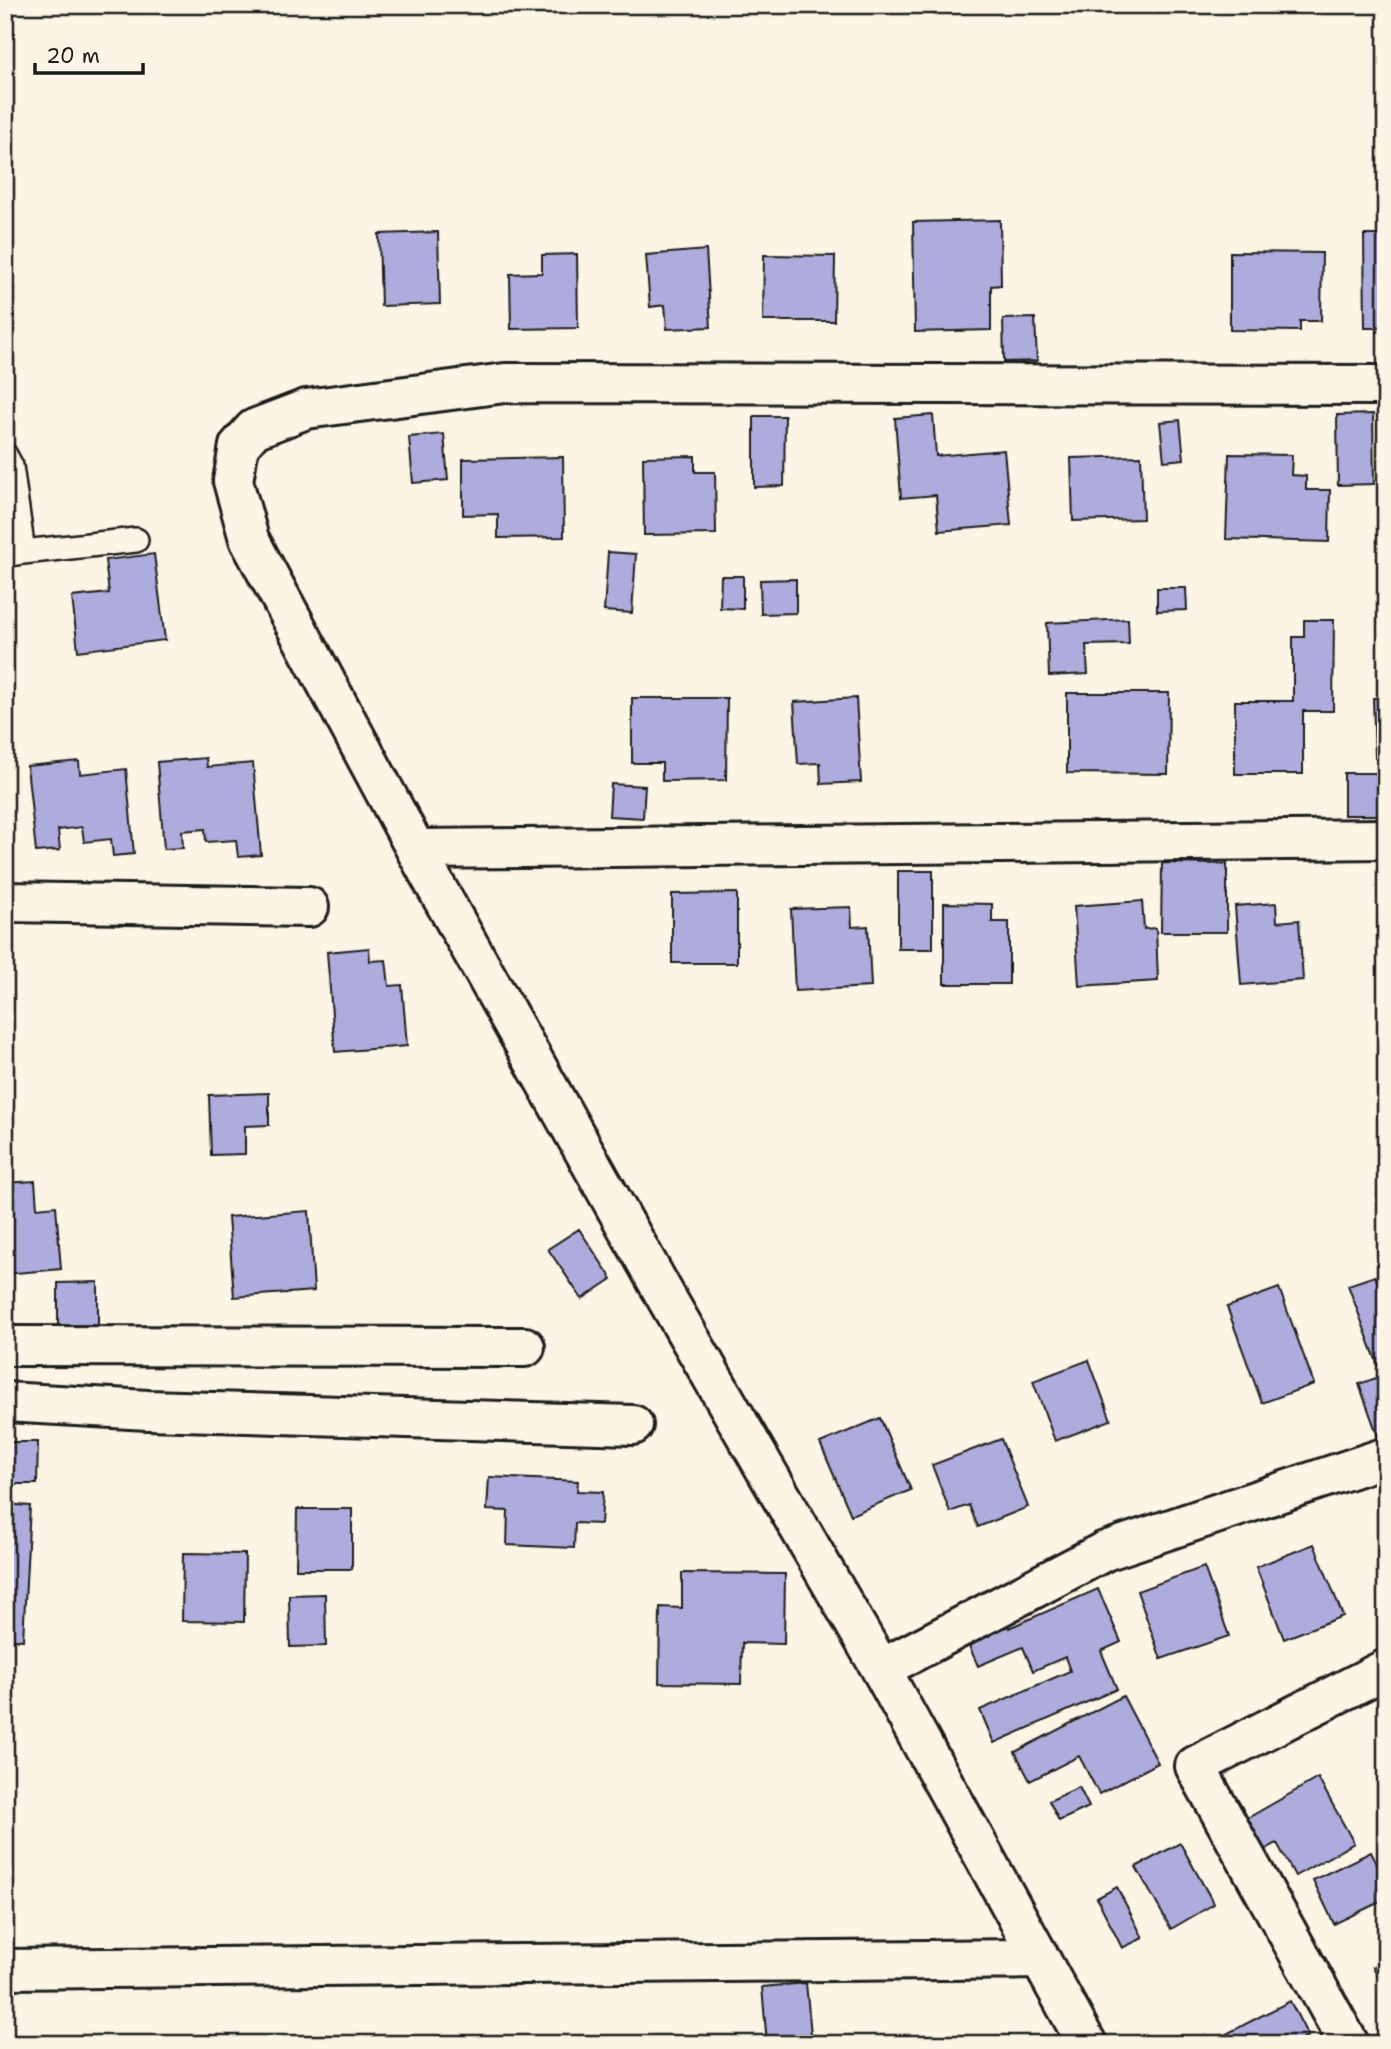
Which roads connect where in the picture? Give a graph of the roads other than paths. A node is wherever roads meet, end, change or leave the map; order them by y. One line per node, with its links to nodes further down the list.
1 (1386, 385): 6 (street)
2 (5, 455): 4 (lane)
3 (136, 540): 4 (lane)
4 (14, 553)
5 (1386, 839): 6 (street)
6 (416, 849): 14 (street)
7 (5, 902): 8 (street)
8 (309, 907)
9 (5, 1346): 10 (street)
10 (525, 1347)
11 (5, 1402): 12 (street)
12 (634, 1425)
13 (1386, 1457): 14 (street)
14 (881, 1669): 16 (street)
15 (1386, 1670): 19 (street)
16 (1039, 1959): 17 (street); 18 (street)
17 (5, 1969)
18 (1087, 2044)
19 (1349, 2044)

